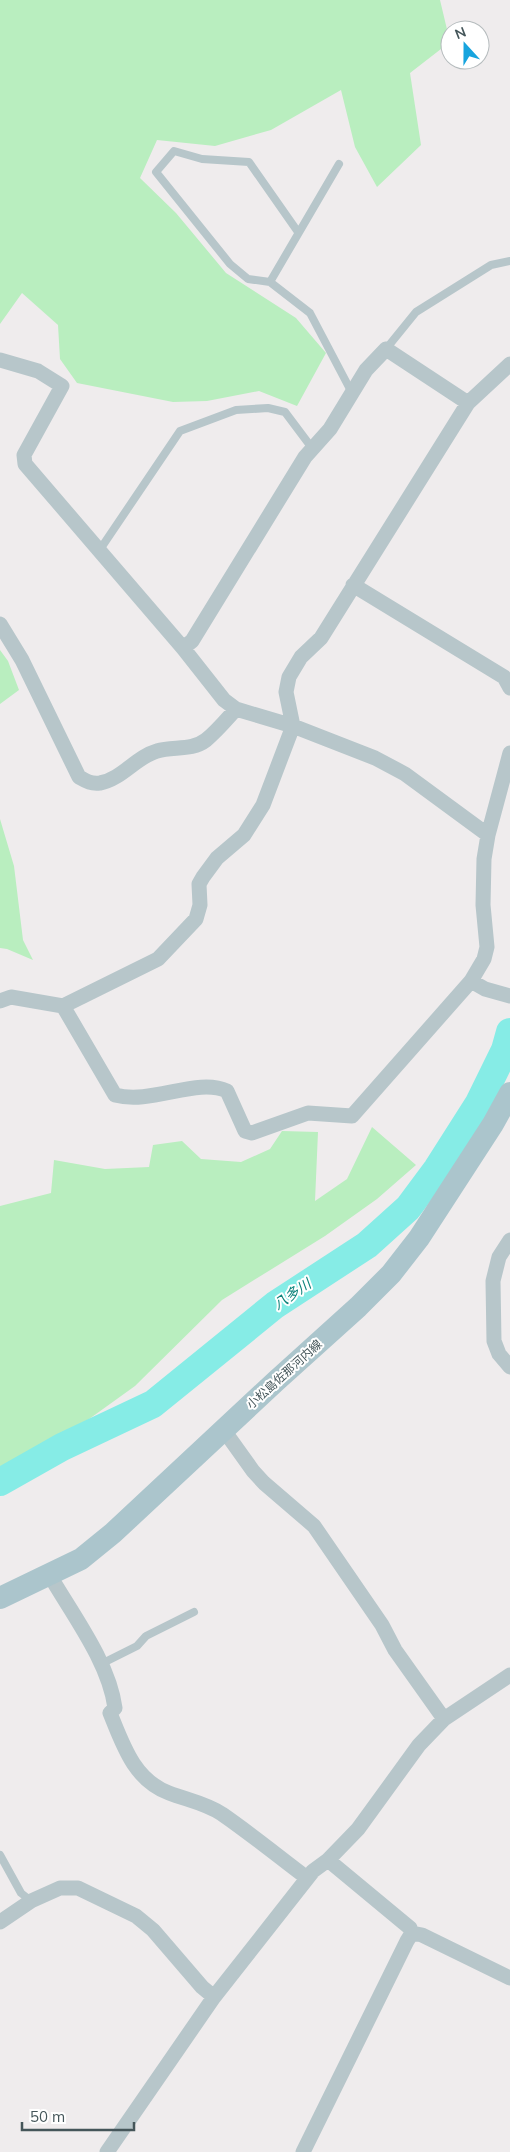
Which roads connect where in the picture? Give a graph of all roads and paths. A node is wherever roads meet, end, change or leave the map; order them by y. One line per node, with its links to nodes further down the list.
1 (339, 164): 2 (lane)
2 (298, 232): 4 (lane); 4 (lane)
3 (510, 260): 5 (lane)
4 (270, 282): 8 (lane)
5 (386, 349): 8 (street); 9 (street)
6 (0, 360): 11 (street)
7 (510, 364): 9 (street)
8 (351, 391): 10 (street)
9 (468, 403): 12 (street)
10 (312, 448): 11 (lane); 14 (street)
11 (99, 551): 14 (street)
12 (353, 585): 15 (street); 17 (street)
13 (0, 624): 16 (street)
14 (183, 648): 16 (street)
15 (510, 688)
16 (236, 709): 17 (street)
17 (293, 726): 19 (street); 23 (street)
18 (510, 753): 19 (street)
19 (488, 835): 20 (street)
20 (471, 981): 21 (street); 23 (street)
21 (510, 996)
22 (0, 1001): 23 (street)
23 (63, 1006)
24 (510, 1092): 27 (main road, 小松島佐那河内線)
25 (510, 1240): 26 (street)
26 (510, 1367)
27 (223, 1429): 28 (main road, 小松島佐那河内線); 33 (street)
28 (49, 1574): 29 (main road, 小松島佐那河内線); 31 (street)
29 (0, 1598)
30 (194, 1612): 31 (lane)
31 (101, 1664): 36 (street)
32 (510, 1675): 33 (street)
33 (444, 1718): 35 (street)
34 (0, 1855): 37 (lane)
35 (328, 1860): 36 (street); 39 (street)
36 (307, 1878): 41 (street)
37 (31, 1901): 38 (street); 41 (street)
38 (0, 1922)
39 (412, 1933): 40 (street); 43 (street)
40 (510, 1978)
41 (214, 1997): 42 (street)
42 (107, 2152)
43 (303, 2152)

